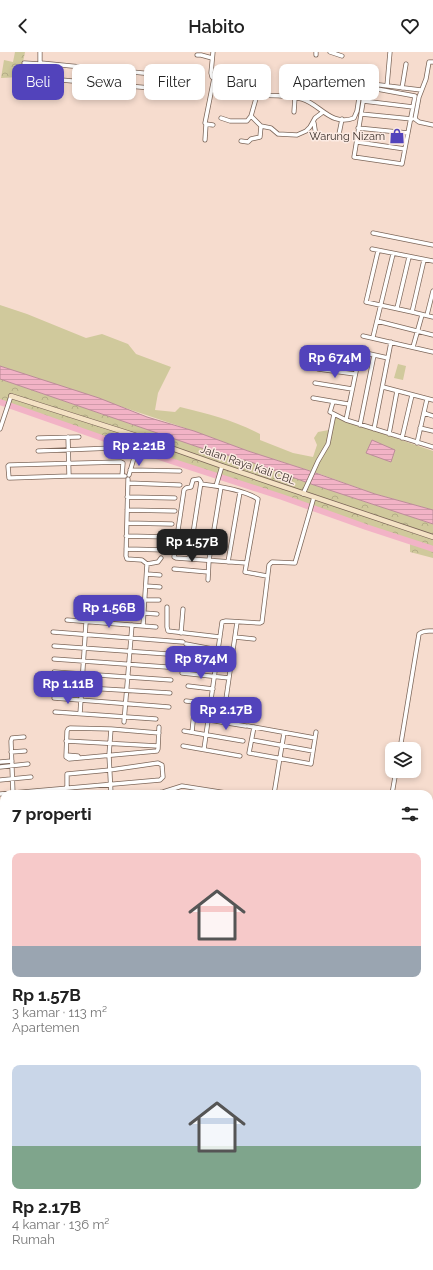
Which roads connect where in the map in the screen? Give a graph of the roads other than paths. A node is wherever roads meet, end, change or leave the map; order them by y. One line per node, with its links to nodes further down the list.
1 (40, 52): 10 (street)
2 (213, 52): 7 (street)
3 (330, 52): 6 (street)
4 (390, 52): 18 (street)
5 (197, 55): 7 (street)
6 (342, 56)
7 (212, 58): 14 (street)
8 (433, 62): 22 (street)
9 (24, 63): 10 (street)
10 (40, 63): 12 (street); 15 (street)
11 (406, 64): 21 (street)
12 (72, 66)
13 (136, 73): 19 (street)
14 (213, 76)
15 (72, 81)
16 (213, 83): 37 (street)
17 (379, 86): 18 (street)
18 (387, 86): 21 (street)
19 (136, 88)
20 (379, 88): 28 (street)
21 (402, 88): 22 (street)
22 (422, 90): 35 (street)
23 (256, 100): 32 (street)
24 (295, 100): 29 (street)
25 (306, 100): 30 (street)
26 (359, 100): 34 (street)
27 (363, 101): 28 (street); 31 (street)
28 (413, 107): 35 (street)
29 (294, 112)
30 (323, 112): 34 (street); 36 (street)
31 (361, 114): 35 (street); 41 (street)
32 (251, 116): 33 (street); 40 (street)
33 (221, 118)
34 (342, 119): 43 (street)
35 (413, 119): 39 (street); 42 (street)
36 (314, 123): 40 (street); 44 (street)
37 (206, 124): 38 (street); 45 (street)
38 (213, 125)
39 (433, 125)
40 (261, 126): 46 (street)
41 (358, 128): 42 (street); 47 (street)
42 (408, 133): 48 (street)
43 (339, 134)
44 (316, 136)
45 (205, 140)
46 (241, 141)
47 (357, 142): 48 (street); 48 (street)
48 (405, 149)
49 (373, 233): 50 (street)
50 (433, 246)
51 (372, 249): 52 (street)
52 (378, 251): 53 (street); 59 (street)
53 (393, 254): 55 (street); 59 (street)
54 (433, 256): 57 (street)
55 (409, 257): 56 (street); 60 (street)
56 (424, 260): 57 (street); 61 (street)
57 (432, 261)
58 (433, 291): 63 (street)
59 (381, 304): 60 (street); 65 (street)
60 (397, 308): 61 (street)
61 (412, 312): 62 (street)
62 (422, 315): 63 (street); 66 (street)
63 (427, 316): 64 (street)
64 (433, 317)
65 (377, 321): 66 (street); 69 (street)
66 (418, 332): 67 (street); 71 (street)
67 (433, 335)
68 (363, 336): 69 (street)
69 (373, 337): 70 (street)
70 (391, 342): 71 (street); 74 (street)
71 (413, 347): 72 (street)
72 (433, 352)
73 (374, 355): 74 (street); 76 (street); 92 (street)
74 (388, 358): 78 (street)
75 (318, 369): 76 (street)
76 (355, 374): 79 (street)
77 (315, 383): 79 (street)
78 (383, 387): 80 (street); 95 (street)
79 (352, 389): 87 (street)
80 (397, 391): 81 (street); 97 (street)
81 (412, 395): 84 (street); 102 (street)
82 (11, 396): 94 (street); 100 (main road, Jalan Raya Kali CBL)
83 (313, 398): 86 (street)
84 (427, 399): 85 (street); 88 (street)
85 (433, 400)
86 (333, 402): 87 (street); 89 (street)
87 (348, 404): 91 (street)
88 (424, 413): 90 (street); 93 (street)
89 (334, 414): 91 (street); 119 (street)
90 (433, 416)
91 (346, 420): 92 (street)
92 (360, 425): 95 (street)
93 (420, 428): 96 (street); 103 (street)
94 (0, 429)
95 (374, 429): 97 (street)
96 (433, 431)
97 (389, 434): 102 (street)
98 (68, 437): 99 (street); 101 (street); 106 (street)
99 (79, 437)
100 (140, 437): 109 (main road, Jalan Raya Kali CBL); 110 (street)
101 (38, 438)
102 (402, 438): 103 (street)
103 (417, 443): 104 (street)
104 (433, 447)
105 (113, 448): 106 (street)
106 (68, 450): 107 (street); 108 (street)
107 (38, 451)
108 (69, 464): 112 (street); 112 (street); 113 (street)
109 (222, 466): 116 (street); 119 (main road, Jalan Raya Kali CBL)
110 (130, 470): 111 (street); 113 (street)
111 (180, 471)
112 (69, 476): 113 (street)
113 (126, 478): 115 (street); 120 (street)
114 (201, 484): 116 (street); 133 (street); 133 (street)
115 (180, 485)
116 (216, 486): 117 (street)
117 (221, 487): 118 (street); 134 (street)
118 (240, 492): 135 (street); 137 (street)
119 (303, 494): 121 (main road, Jalan Raya Kali CBL)
120 (127, 497): 122 (street); 123 (street)
121 (314, 497): 129 (main road, Jalan Raya Kali CBL); 142 (street)
122 (175, 498)
123 (127, 510): 124 (street); 125 (street)
124 (175, 511)
125 (127, 523): 126 (street); 127 (street)
126 (172, 524)
127 (126, 536): 128 (street); 130 (street)
128 (170, 537)
129 (433, 537)
130 (126, 549): 131 (street); 136 (street)
131 (168, 550)
132 (161, 558): 136 (street)
133 (189, 559): 134 (street)
134 (209, 560): 135 (street); 139 (street)
135 (228, 562): 137 (street)
136 (147, 564): 140 (street)
137 (246, 564): 142 (street)
138 (174, 570): 139 (street)
139 (208, 572): 143 (street)
140 (147, 574): 141 (street); 144 (street)
141 (160, 575)
142 (267, 576): 154 (street)
143 (208, 580)
144 (146, 586): 145 (street); 146 (street)
145 (160, 587)
146 (145, 600): 147 (street); 150 (street)
147 (159, 600)
148 (167, 607): 160 (street)
149 (183, 609): 160 (street)
150 (144, 613): 151 (street); 156 (street)
151 (157, 614)
152 (67, 620): 153 (street)
153 (86, 622): 155 (street); 161 (street)
154 (237, 622): 162 (street); 163 (street)
155 (132, 625): 156 (street); 164 (street)
156 (143, 626): 157 (street)
157 (156, 627)
158 (433, 631): 216 (street)
159 (53, 632): 161 (street)
160 (181, 633): 162 (street)
161 (86, 635): 164 (street); 167 (street)
162 (220, 637): 168 (street)
163 (235, 637): 165 (street); 180 (street)
164 (131, 638): 168 (street); 169 (street)
165 (254, 639)
166 (54, 646): 167 (street)
167 (85, 648): 169 (street); 171 (street)
168 (218, 650): 172 (street)
169 (130, 651): 172 (street); 173 (street)
170 (54, 659): 171 (street)
171 (84, 661): 173 (street); 177 (street)
172 (217, 662): 178 (street)
173 (129, 664): 174 (street); 179 (street)
174 (181, 668)
175 (54, 672): 177 (street)
176 (182, 673): 178 (street)
177 (83, 674): 179 (street); 184 (street)
178 (215, 676): 180 (street); 185 (street)
179 (128, 677): 181 (street); 186 (street)
180 (229, 678): 196 (street)
181 (171, 680)
182 (54, 686): 184 (street)
183 (188, 686): 185 (street)
184 (82, 688): 186 (street); 189 (street)
185 (213, 689): 192 (street)
186 (126, 690): 187 (street); 191 (street)
187 (170, 694)
188 (54, 698): 189 (street)
189 (81, 700): 191 (street); 197 (street)
190 (186, 702): 192 (street)
191 (125, 704): 193 (street); 198 (street)
192 (211, 704): 200 (street)
193 (169, 707)
194 (55, 712): 197 (street)
195 (194, 712): 206 (street)
196 (224, 712)
197 (80, 714): 198 (street)
198 (124, 717): 199 (street); 201 (street)
199 (156, 719)
200 (208, 720): 203 (street); 210 (street)
201 (124, 722)
202 (159, 727): 208 (street)
203 (254, 727): 209 (street); 213 (street)
204 (111, 729): 208 (street); 214 (street); 217 (street)
205 (184, 731): 206 (street)
206 (192, 732): 210 (street)
207 (316, 732): 212 (street)
208 (159, 733): 218 (street)
209 (284, 733): 212 (street); 220 (street)
210 (206, 735): 215 (street); 221 (street)
211 (24, 737): 224 (street)
212 (315, 738): 223 (street)
213 (252, 740): 220 (street); 227 (street)
214 (66, 741): 217 (street); 225 (street)
215 (243, 741)
216 (401, 742)
217 (110, 744): 218 (street); 225 (street)
218 (158, 746): 225 (street)
219 (183, 746): 221 (street)
220 (282, 746): 223 (street); 227 (street)
221 (204, 750): 226 (street)
222 (25, 751): 224 (street)
223 (313, 751): 227 (street)
224 (11, 752): 229 (street)
225 (109, 755): 232 (street)
226 (240, 756)
227 (280, 758): 244 (street)
228 (0, 762): 229 (street)
229 (12, 763): 230 (street); 231 (street); 234 (street)
230 (28, 764)
231 (0, 767)
232 (110, 770): 237 (street); 237 (street); 238 (street)
233 (31, 777): 234 (street)
234 (12, 778): 236 (street); 239 (street)
235 (395, 778): 245 (street)
236 (0, 780)
237 (110, 784): 238 (street); 241 (street)
238 (67, 788): 240 (street)
239 (13, 790)
240 (49, 790)
241 (111, 790)
242 (170, 790): 243 (street)
243 (204, 790)
244 (275, 790)
245 (393, 790)

